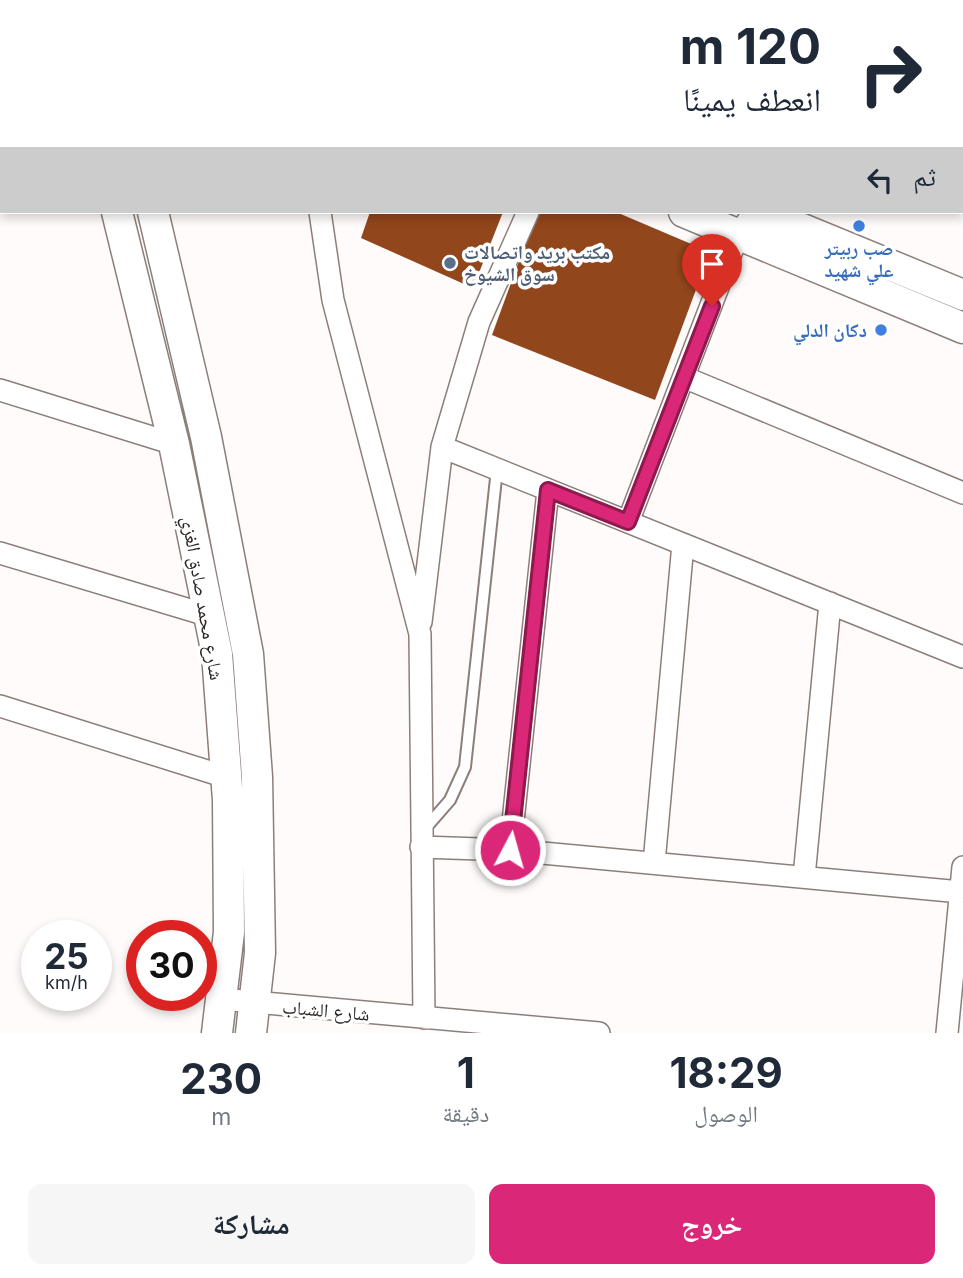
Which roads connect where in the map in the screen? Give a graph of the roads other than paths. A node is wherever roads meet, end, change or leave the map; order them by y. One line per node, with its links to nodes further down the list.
1 (117, 214): 12 (main road, شارع محمد صادق الغزي)
2 (153, 214): 33 (main road, شارع محمد صادق الغزي)
3 (320, 214): 22 (street)
4 (527, 214): 13 (street)
5 (695, 214): 7 (main road)
6 (766, 214): 8 (main road)
7 (746, 223): 9 (main road); 10 (street)
8 (963, 295)
9 (963, 328)
10 (686, 378): 16 (street); 17 (street)
11 (0, 390): 12 (street)
12 (174, 444): 21 (main road, شارع محمد صادق الغزي)
13 (442, 447): 14 (street); 22 (street)
14 (497, 469): 15 (street); 26 (lane)
15 (548, 490): 17 (street); 27 (street)
16 (963, 493)
17 (628, 522): 18 (street)
18 (683, 544): 20 (street); 28 (street)
19 (0, 553): 21 (street)
20 (830, 603): 23 (street); 30 (street)
21 (210, 616): 25 (main road, شارع محمد صادق الغزي)
22 (420, 634): 26 (street)
23 (963, 657)
24 (0, 706): 25 (street)
25 (226, 777): 32 (main road, شارع محمد صادق الغزي)
26 (421, 840): 27 (street); 34 (street)
27 (510, 850): 28 (street)
28 (654, 863): 30 (street)
29 (963, 867): 31 (street)
30 (804, 877): 31 (street)
31 (961, 892): 38 (street)
32 (221, 999): 33 (street, شارع الشباب); 35 (main road, شارع محمد صادق الغزي)
33 (255, 1004): 34 (street, شارع الشباب); 36 (main road, شارع محمد صادق الغزي)
34 (424, 1018): 37 (street, شارع الشباب)
35 (217, 1033)
36 (251, 1033)
37 (599, 1033)
38 (947, 1033)

